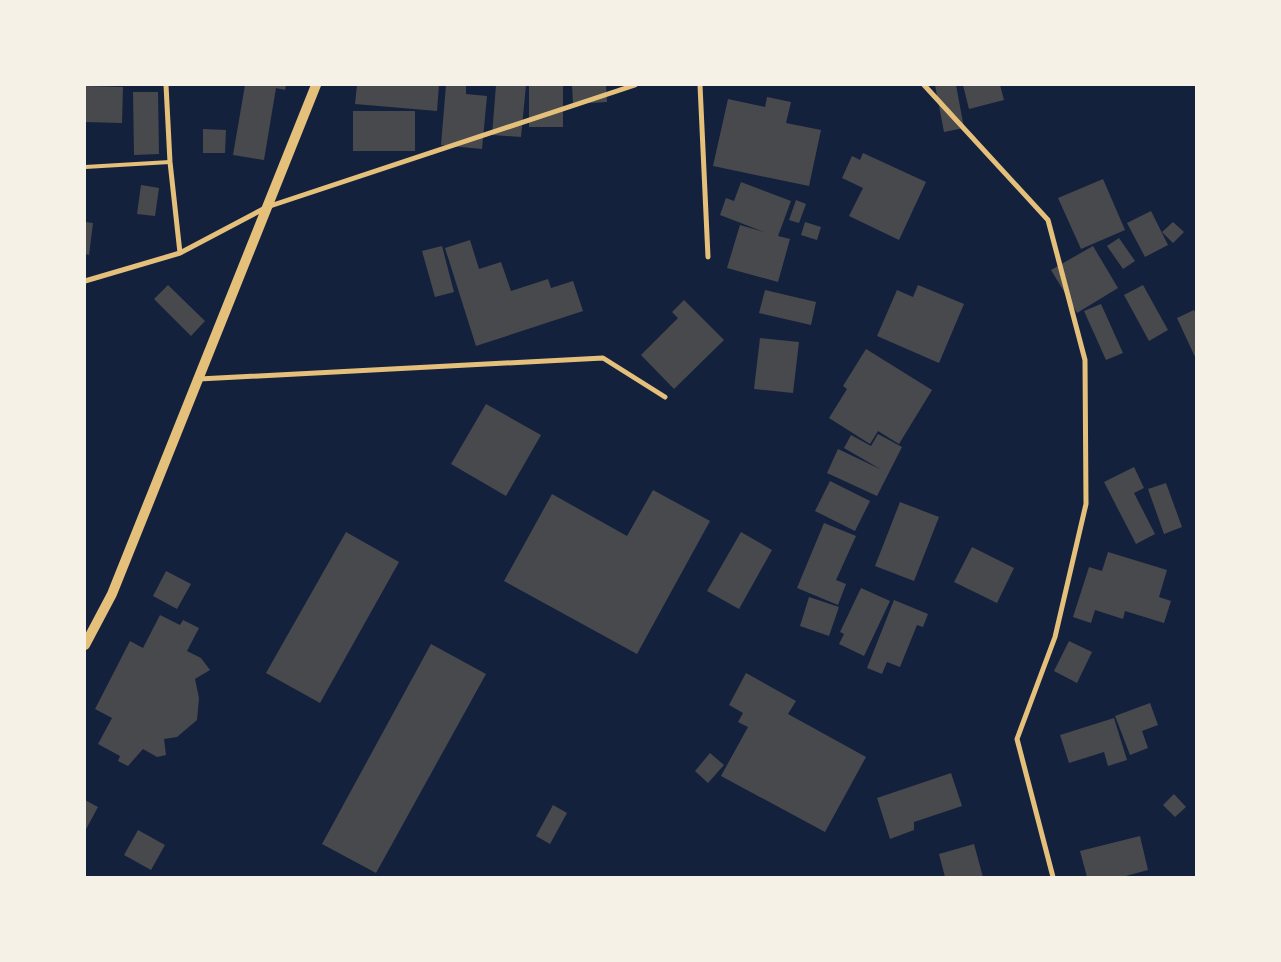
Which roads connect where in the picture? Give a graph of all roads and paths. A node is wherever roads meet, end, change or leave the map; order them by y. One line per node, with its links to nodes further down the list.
1 (166, 85): 6 (street)
2 (316, 85): 8 (main road)
3 (635, 85): 8 (street)
4 (700, 85): 10 (street)
5 (924, 85): 15 (street)
6 (170, 162): 7 (lane); 9 (street)
7 (85, 167)
8 (267, 207): 9 (street); 12 (main road)
9 (180, 253): 11 (street)
10 (708, 257)
11 (85, 281)
12 (198, 379): 13 (street); 14 (main road)
13 (665, 397)
14 (85, 645)
15 (1053, 877)

